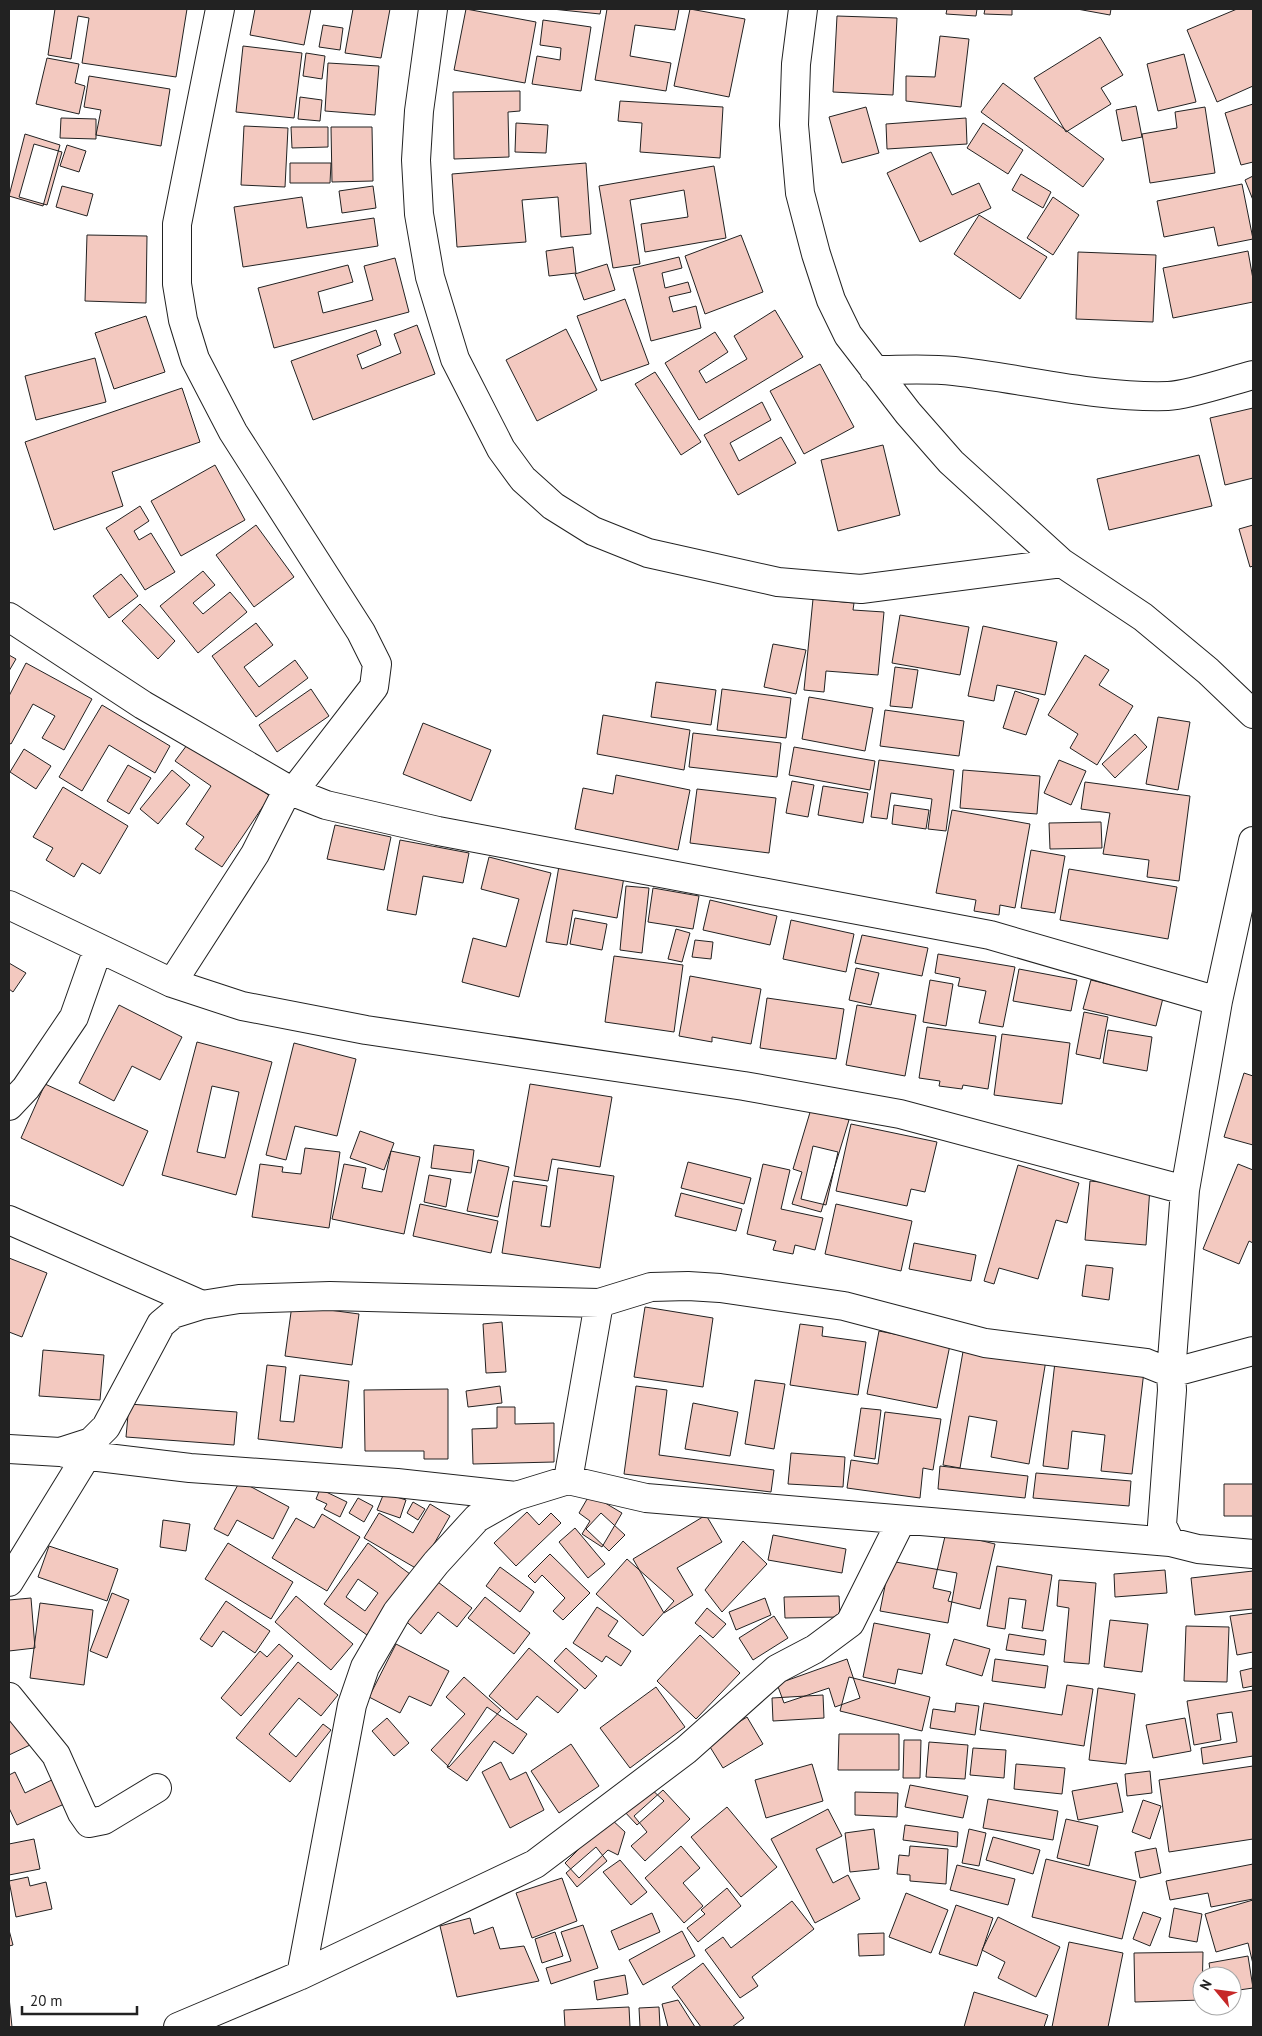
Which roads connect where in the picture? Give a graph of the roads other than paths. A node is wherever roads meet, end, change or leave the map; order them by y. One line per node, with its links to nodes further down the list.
1 (220, 9): 9 (street)
2 (433, 9): 6 (street)
3 (803, 9): 4 (street)
4 (874, 370): 5 (street); 6 (street)
5 (1253, 375)
6 (1062, 563): 8 (street)
7 (9, 617): 9 (street)
8 (1253, 714)
9 (290, 790): 13 (street); 14 (street)
10 (1253, 841): 14 (street)
11 (9, 905): 12 (street)
12 (98, 949): 13 (street); 15 (street)
13 (172, 983): 16 (street)
14 (1218, 1002): 16 (street)
15 (9, 1106)
16 (1184, 1190): 21 (street)
17 (9, 1220): 19 (street)
18 (599, 1303): 19 (street); 21 (street); 25 (street)
19 (202, 1305): 23 (street)
20 (1253, 1351): 21 (street)
21 (1171, 1373): 28 (street)
22 (9, 1450): 23 (street)
23 (60, 1452): 24 (street)
24 (87, 1455): 26 (street); 30 (street)
25 (568, 1480): 26 (street); 27 (street)
26 (516, 1496): 33 (street)
27 (901, 1521): 28 (street); 33 (street)
28 (1170, 1542): 29 (street)
29 (1253, 1554)
30 (9, 1582)
31 (9, 1697): 32 (street)
32 (157, 1788)
33 (301, 1975): 34 (street)
34 (178, 2027)

